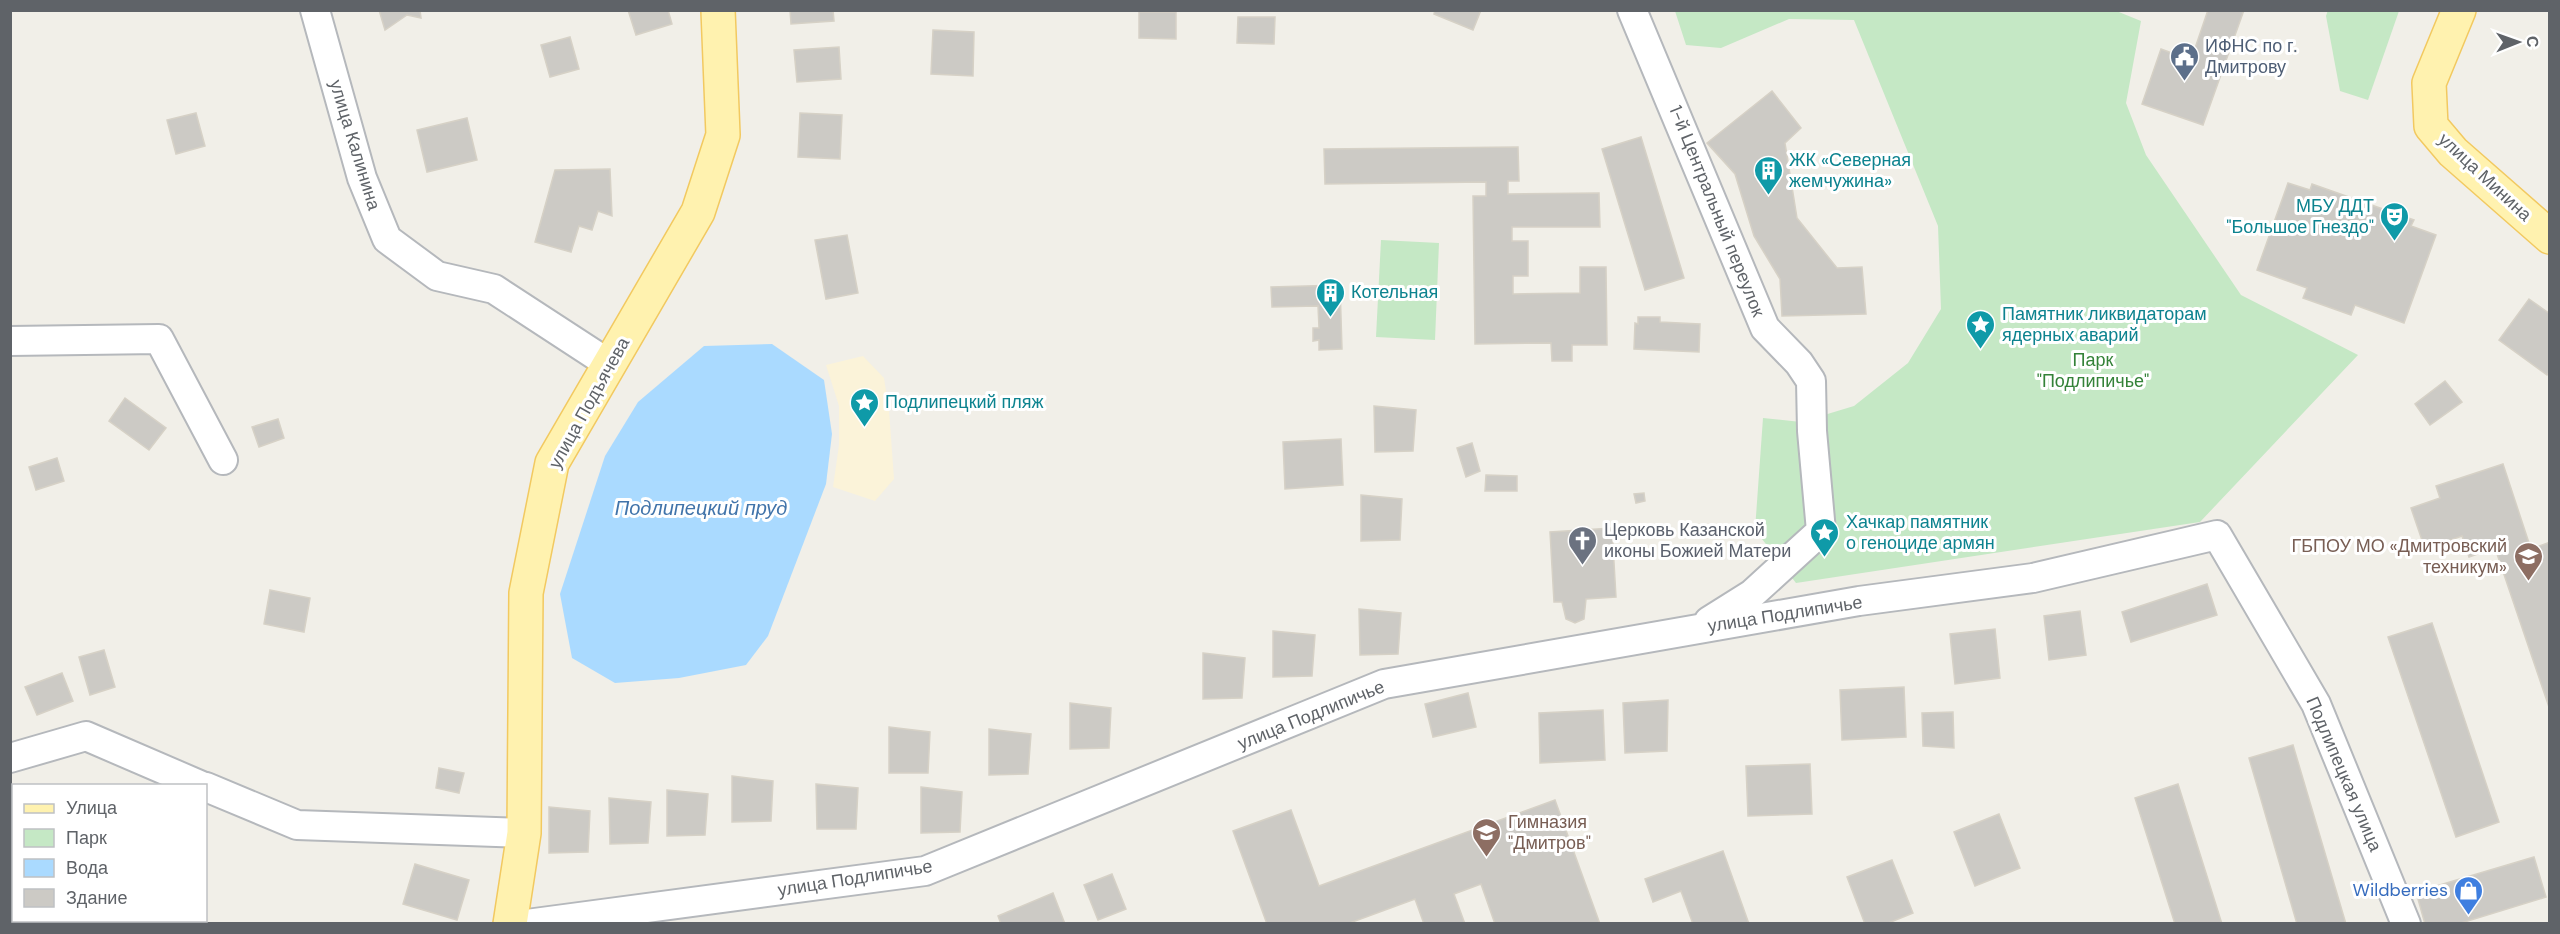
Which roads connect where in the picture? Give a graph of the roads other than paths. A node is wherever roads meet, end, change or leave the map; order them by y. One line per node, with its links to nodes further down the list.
1 (315, 10): 7 (street, улица Калинина)
2 (718, 10): 7 (main road, улица Подъячева)
3 (1632, 10): 10 (street, 1-й Центральный переулок)
4 (2459, 10): 5 (main road, улица Минина)
5 (2550, 237)
6 (10, 341): 8 (street)
7 (609, 364): 14 (main road, улица Подъячева)
8 (224, 460)
9 (2217, 536): 10 (street, улица Подлипичье); 17 (street, Подлипецкая улица)
10 (1697, 629): 16 (street, улица Подлипичье)
11 (10, 758): 12 (street)
12 (199, 784)
13 (207, 787): 14 (street)
14 (524, 833): 15 (main road, улица Подъячева)
15 (510, 924)
16 (527, 924)
17 (2406, 924)

